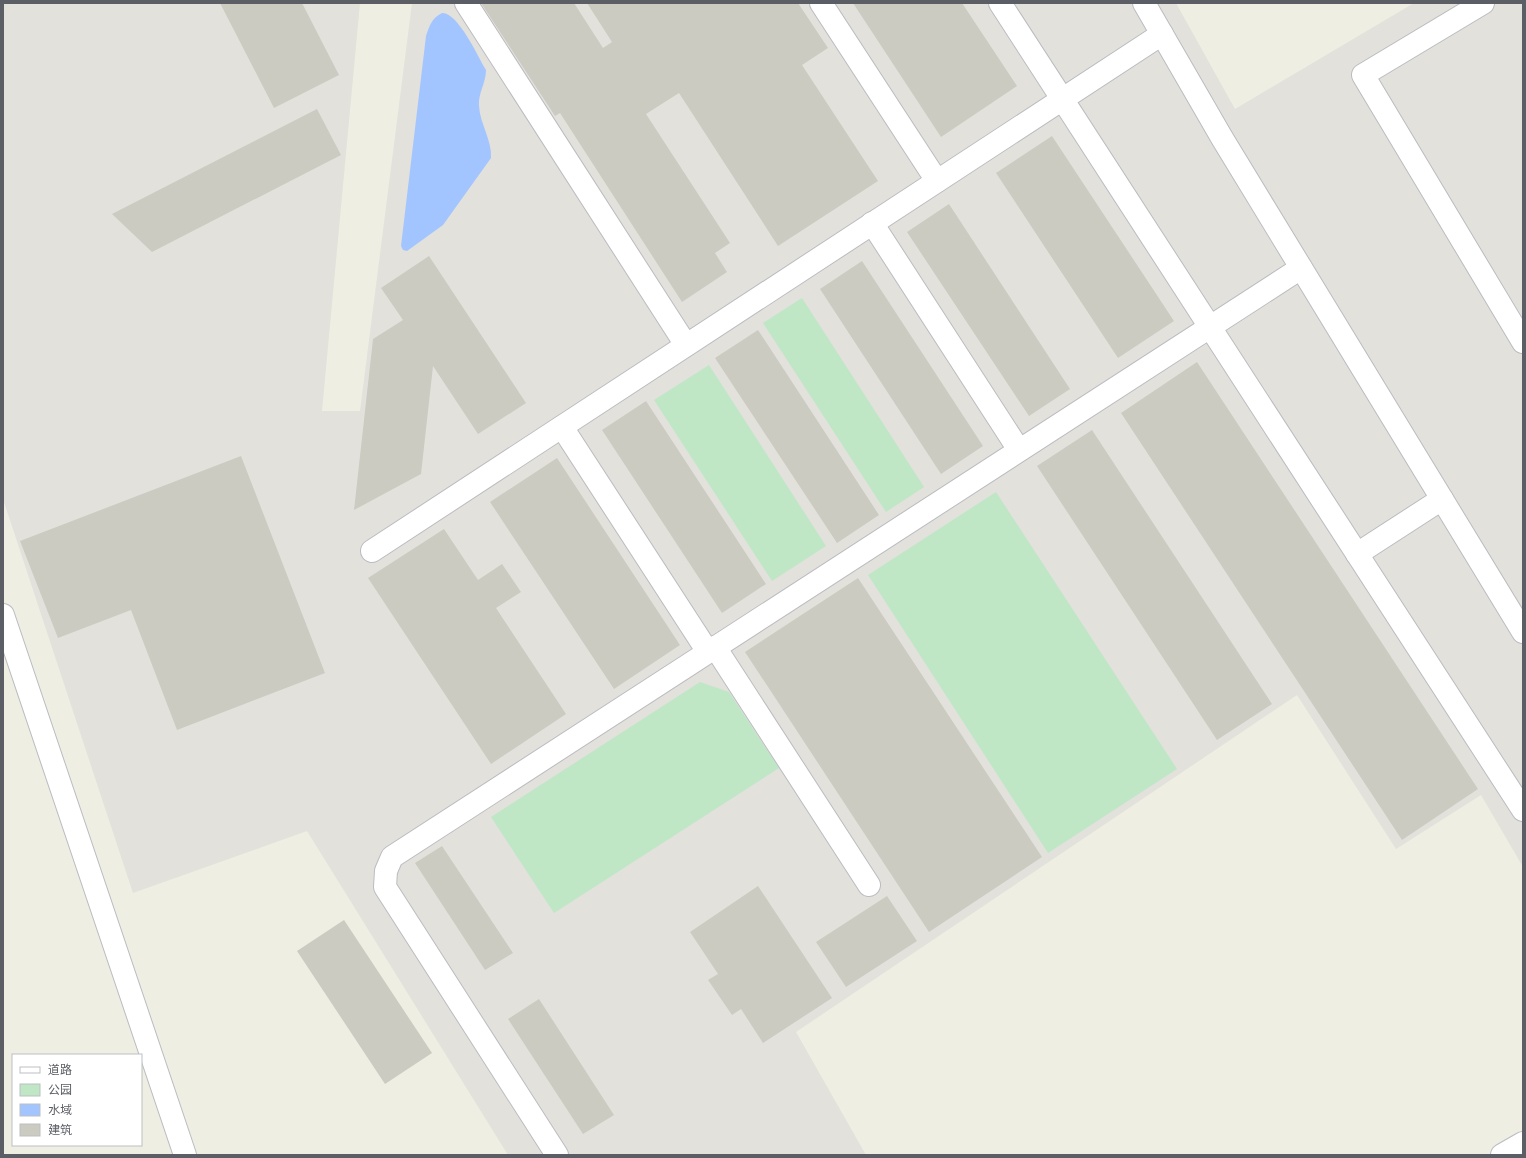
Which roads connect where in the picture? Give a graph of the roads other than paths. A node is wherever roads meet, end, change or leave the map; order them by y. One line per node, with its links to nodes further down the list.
1 (466, 3): 13 (street)
2 (822, 3): 8 (street)
3 (1000, 3): 7 (street)
4 (1144, 3): 6 (street)
5 (1483, 3): 12 (street)
6 (1162, 34): 7 (street); 10 (street)
7 (1062, 99): 8 (street); 11 (street)
8 (937, 181): 9 (street)
9 (872, 224): 13 (street); 15 (street)
10 (1301, 268): 11 (street); 16 (street)
11 (1210, 326): 15 (street); 18 (street)
12 (1523, 342)
13 (686, 345): 14 (street)
14 (562, 427): 17 (street); 21 (street)
15 (1019, 450): 21 (street)
16 (1442, 499): 18 (street); 20 (street)
17 (372, 551)
18 (1357, 554): 22 (street)
19 (3, 615): 25 (street)
20 (1523, 632)
21 (712, 649): 23 (street); 26 (street)
22 (1523, 810)
23 (869, 885)
24 (1523, 1143): 27 (street)
25 (185, 1155)
26 (557, 1155)
27 (1502, 1155)

